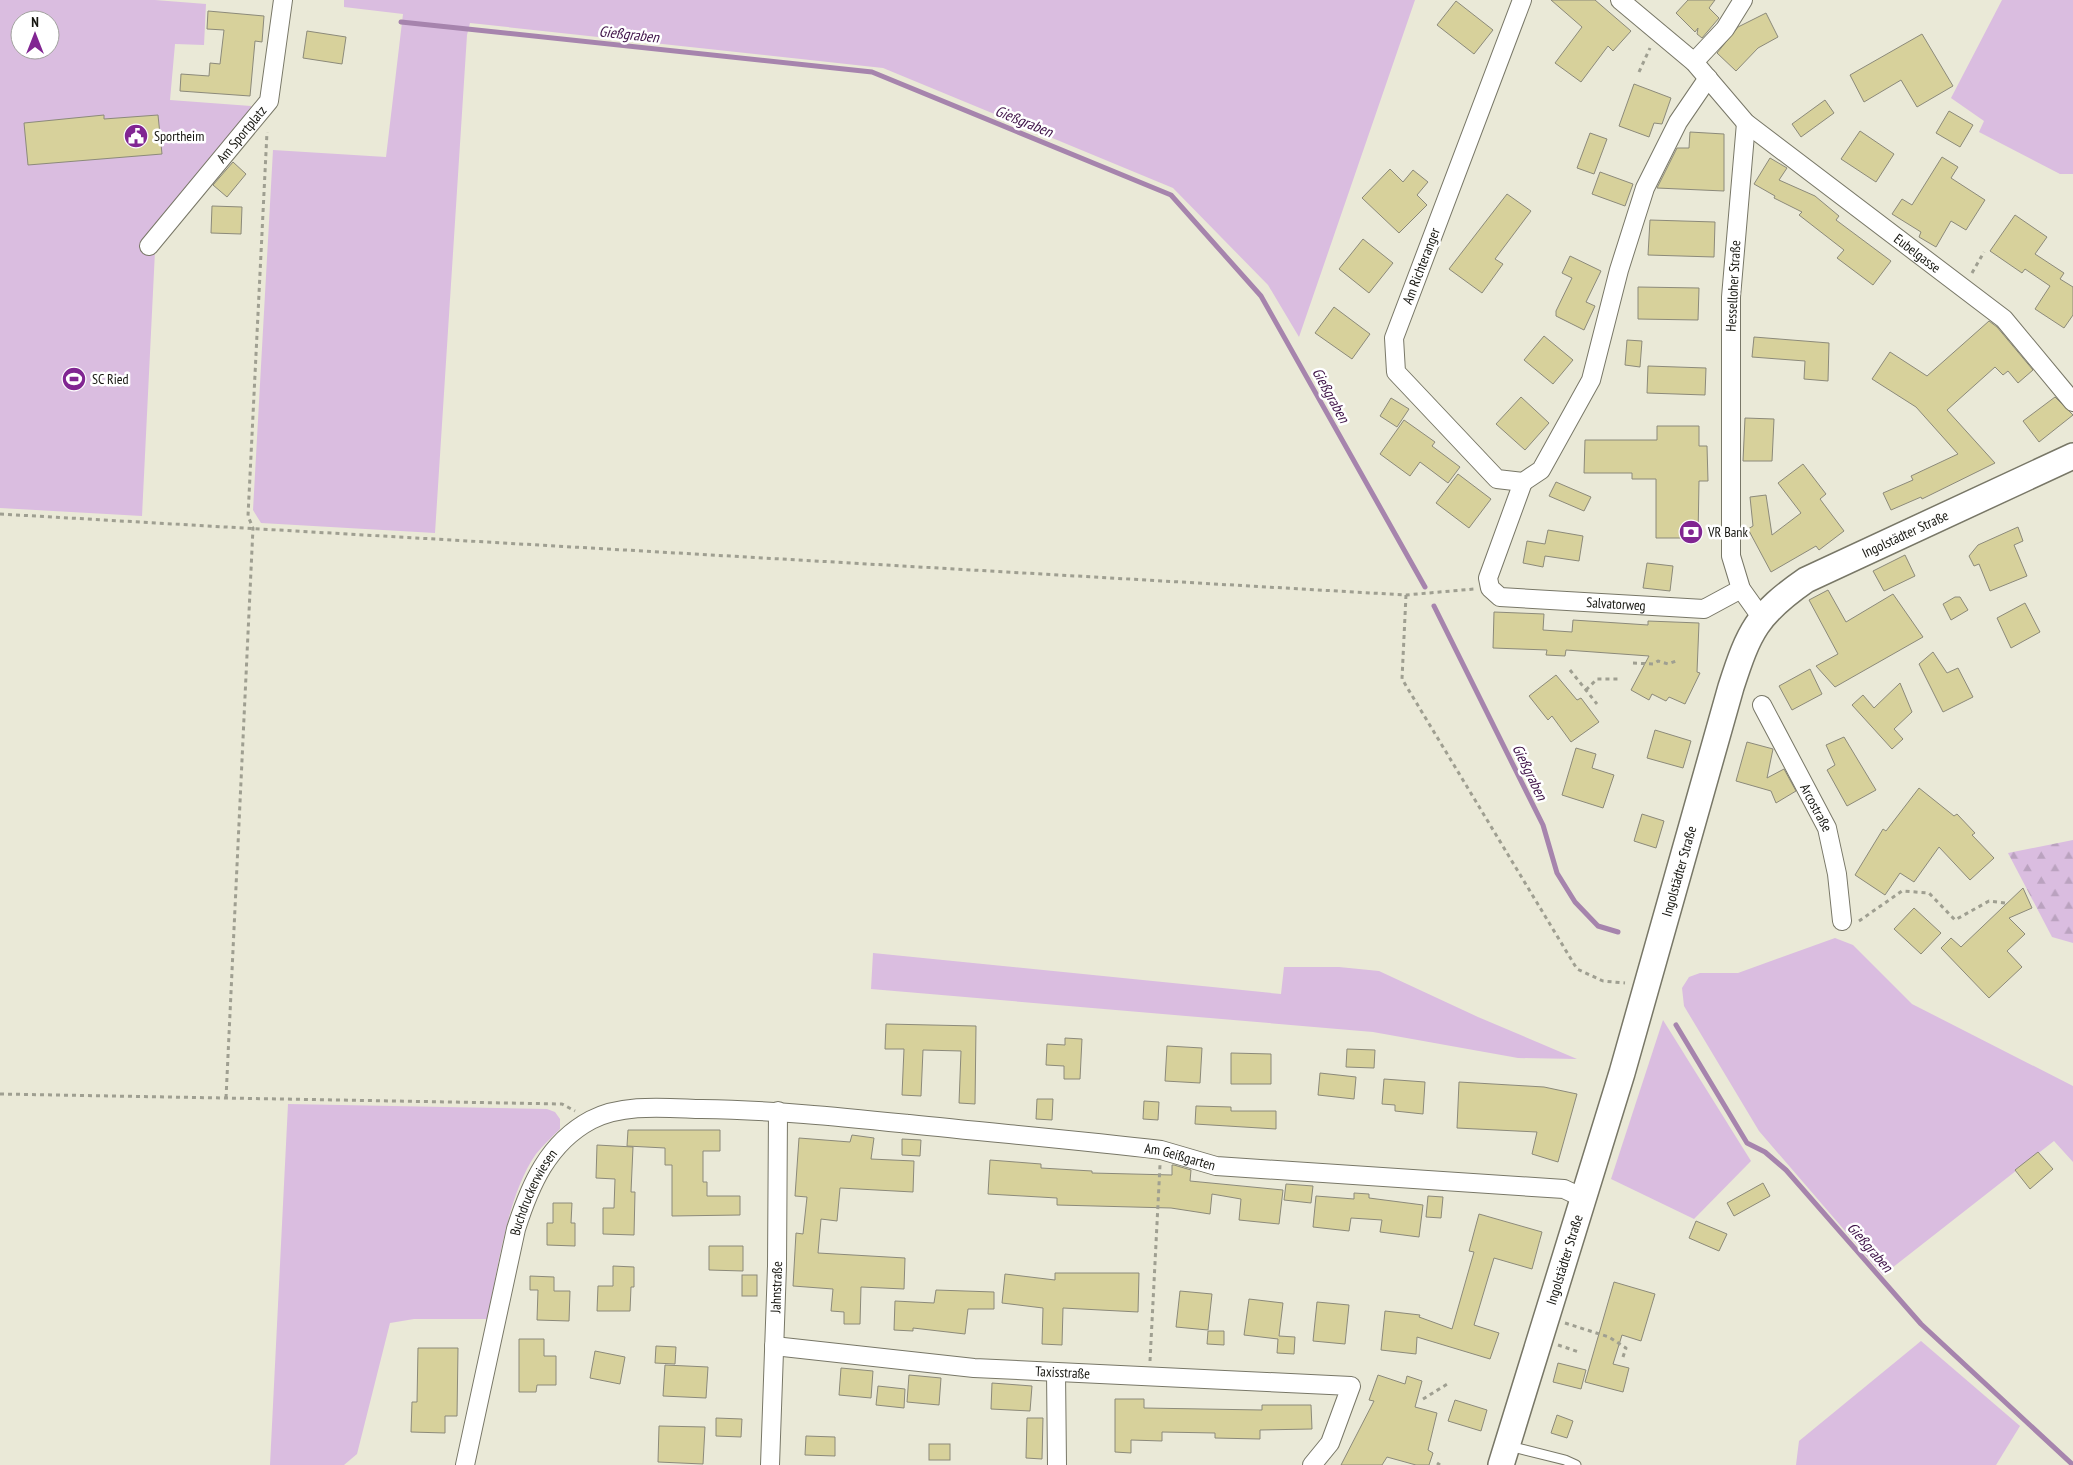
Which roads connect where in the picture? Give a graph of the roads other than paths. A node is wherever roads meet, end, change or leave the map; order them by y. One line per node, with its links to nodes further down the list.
1 (284, 0): 8 (street, Am Sportplatz)
2 (1522, 0): 11 (street, Am Richteranger)
3 (1620, 0): 5 (street)
4 (1742, 0): 5 (street)
5 (1694, 62): 6 (street)
6 (1708, 78): 7 (street); 11 (street)
7 (1746, 123): 9 (street, Eubelgasse); 12 (street, Hesselloher Straße)
8 (149, 246)
9 (2073, 402)
10 (2073, 456): 13 (main road, Ingolstädter Straße)
11 (1523, 482): 12 (street, Salvatorweg)
12 (1741, 589): 13 (street, Hesselloher Straße)
13 (1761, 617): 17 (main road, Ingolstädter Straße)
14 (1762, 705): 15 (street, Arcostraße)
15 (1850, 922)
16 (778, 1111): 17 (street, Am Geißgarten); 18 (street, Jahnstraße); 21 (street, Buchdruckerwiesen)
17 (1582, 1198): 20 (main road, Ingolstädter Straße)
18 (774, 1346): 19 (street, Taxisstraße); 22 (street, Jahnstraße)
19 (1056, 1372): 23 (street); 24 (street, Taxisstraße)
20 (1504, 1455): 25 (lane)
21 (465, 1465)
22 (770, 1465)
23 (1057, 1465)
24 (1312, 1465)
25 (1576, 1465)

